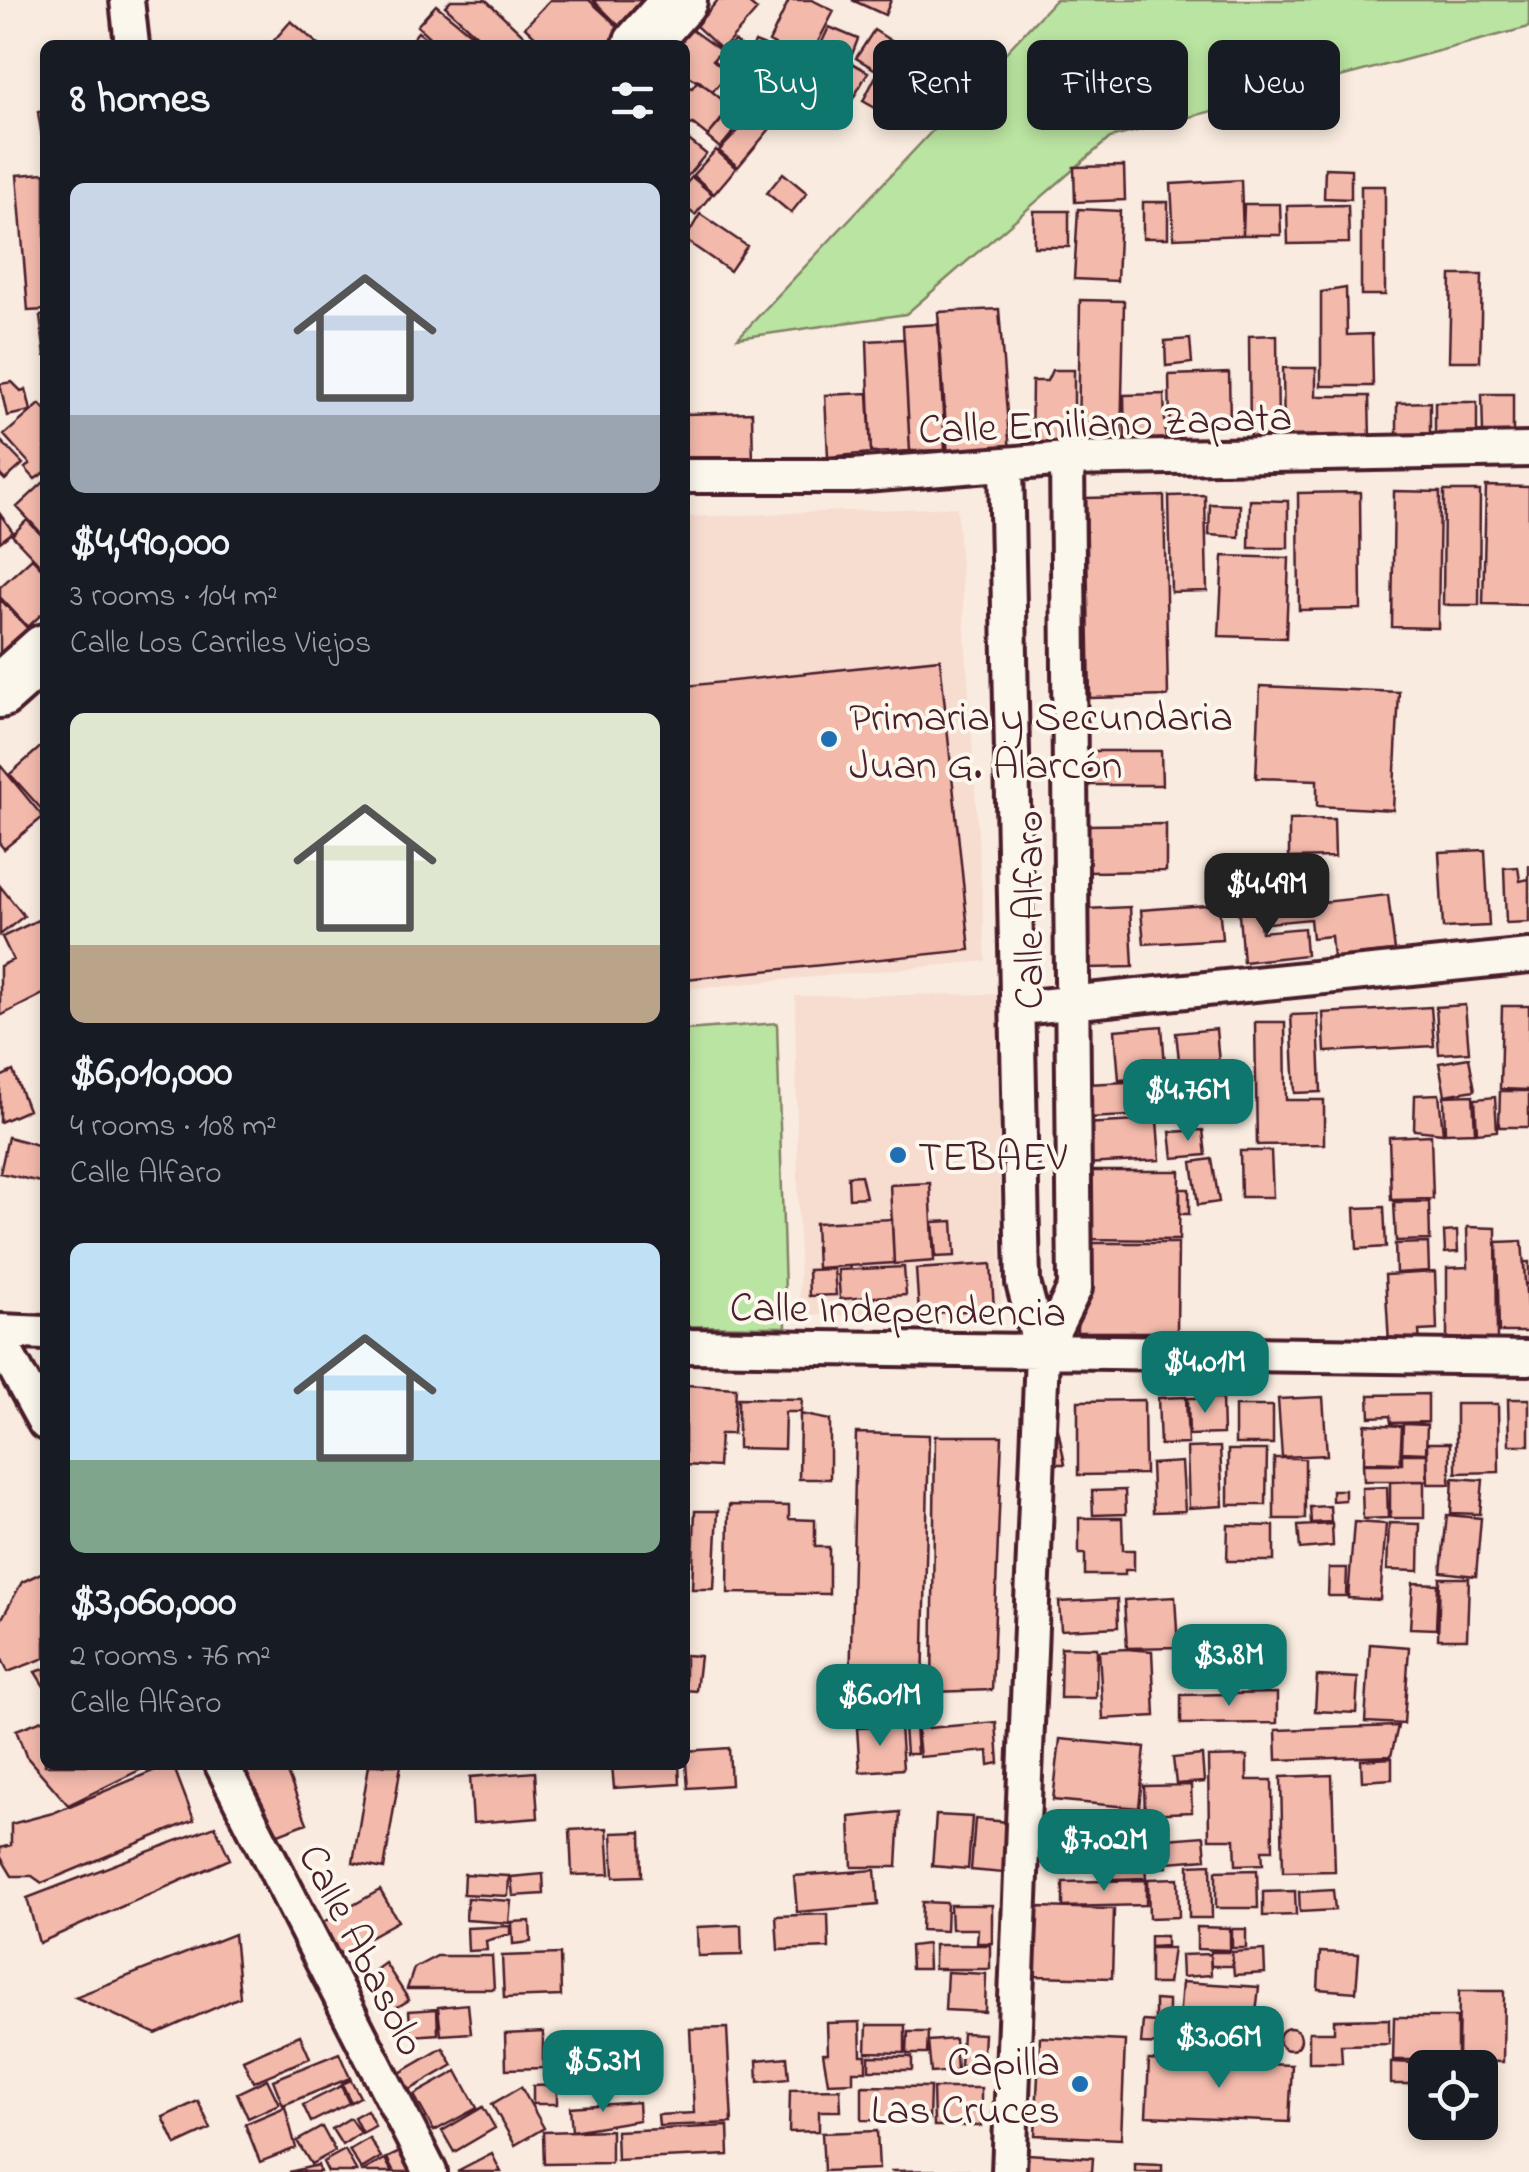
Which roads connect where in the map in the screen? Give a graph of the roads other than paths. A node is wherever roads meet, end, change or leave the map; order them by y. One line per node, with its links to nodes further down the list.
1 (128, 0): 3 (street)
2 (680, 0): 4 (main road)
3 (132, 40)
4 (644, 40)
5 (1529, 450): 6 (street, Calle Emiliano Zapata)
6 (1067, 459): 7 (street, Calle Emiliano Zapata); 12 (street, Calle Alfaro)
7 (1006, 464): 8 (street, Calle Emiliano Zapata); 13 (street, Calle Alfaro)
8 (690, 476)
9 (40, 655): 10 (main road)
10 (0, 691)
11 (1529, 956): 12 (street)
12 (1070, 1002): 13 (street); 18 (street, Calle Alfaro)
13 (1020, 1008): 18 (street, Calle Alfaro)
14 (0, 1332): 15 (street)
15 (40, 1333)
16 (0, 1341): 20 (street)
17 (690, 1346): 18 (street, Calle Independencia)
18 (1042, 1354): 19 (street, Calle Independencia); 23 (street, Calle Alfaro)
19 (1529, 1358)
20 (40, 1413)
21 (225, 1770): 22 (street, Calle Abasolo)
22 (430, 2172)
23 (1009, 2172)

